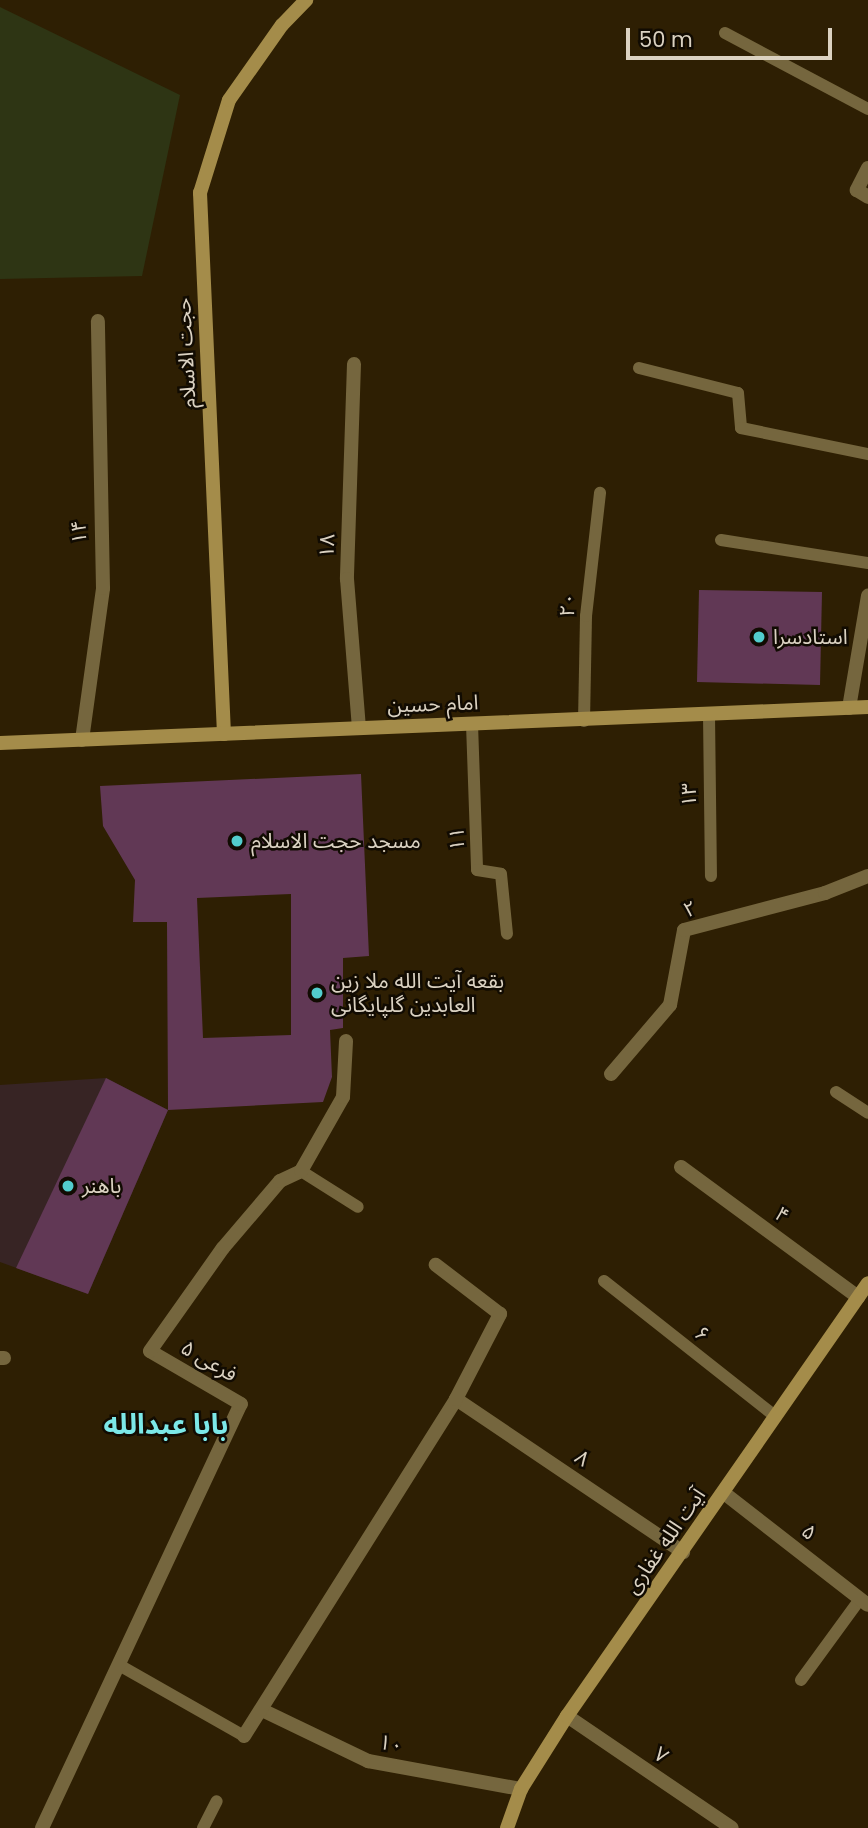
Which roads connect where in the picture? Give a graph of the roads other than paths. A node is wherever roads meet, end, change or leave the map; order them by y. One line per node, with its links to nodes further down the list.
1 (306, 0): 20 (street, حجت الاسلام)
2 (725, 33): 3 (lane)
3 (868, 108)
4 (868, 169): 5 (street)
5 (862, 193)
6 (98, 321): 21 (street, ۱۴)
7 (354, 364): 19 (street, ۱۸)
8 (639, 368): 9 (lane)
9 (868, 454)
10 (600, 493): 17 (lane, ۲۰)
11 (721, 540): 12 (lane)
12 (868, 563)
13 (868, 596): 15 (street)
14 (868, 707): 15 (street, امام حسین)
15 (849, 708): 16 (street, امام حسین)
16 (709, 715): 17 (street, امام حسین); 23 (lane, ۱۳)
17 (584, 721): 18 (street, امام حسین)
18 (472, 724): 19 (street, امام حسین); 25 (lane, ۱۱)
19 (359, 729): 20 (street, امام حسین)
20 (224, 734): 21 (street, امام حسین)
21 (82, 740): 22 (street, امام حسین)
22 (0, 743)
23 (710, 876)
24 (868, 876): 27 (street, ۲)
25 (507, 933)
26 (346, 1041): 31 (street, فرعی ۵)
27 (611, 1074)
28 (836, 1092): 29 (lane)
29 (868, 1113)
30 (681, 1167): 36 (street, ۴)
31 (302, 1171): 32 (lane); 42 (street, فرعی ۵)
32 (358, 1207)
33 (436, 1265): 37 (street)
34 (604, 1281): 38 (lane, ۶)
35 (868, 1283): 36 (street, آیت الله غفاری)
36 (858, 1297): 38 (street, آیت الله غفاری)
37 (456, 1399): 40 (street, ۸); 44 (street)
38 (776, 1417): 39 (street, آیت الله غفاری)
39 (724, 1493): 40 (street, آیت الله غفاری); 41 (street, ۵)
40 (683, 1552): 45 (street, آیت الله غفاری)
41 (864, 1602): 43 (lane)
42 (119, 1665): 46 (lane); 49 (street, فرعی ۵)
43 (802, 1681)
44 (262, 1710): 46 (street); 47 (street, ۱۰)
45 (567, 1716): 47 (street, آیت الله غفاری); 52 (street, ۷)
46 (244, 1736)
47 (521, 1789): 51 (street, آیت الله غفاری)
48 (217, 1801): 50 (lane)
49 (42, 1828)
50 (203, 1828)
51 (507, 1828)
52 (732, 1828)

